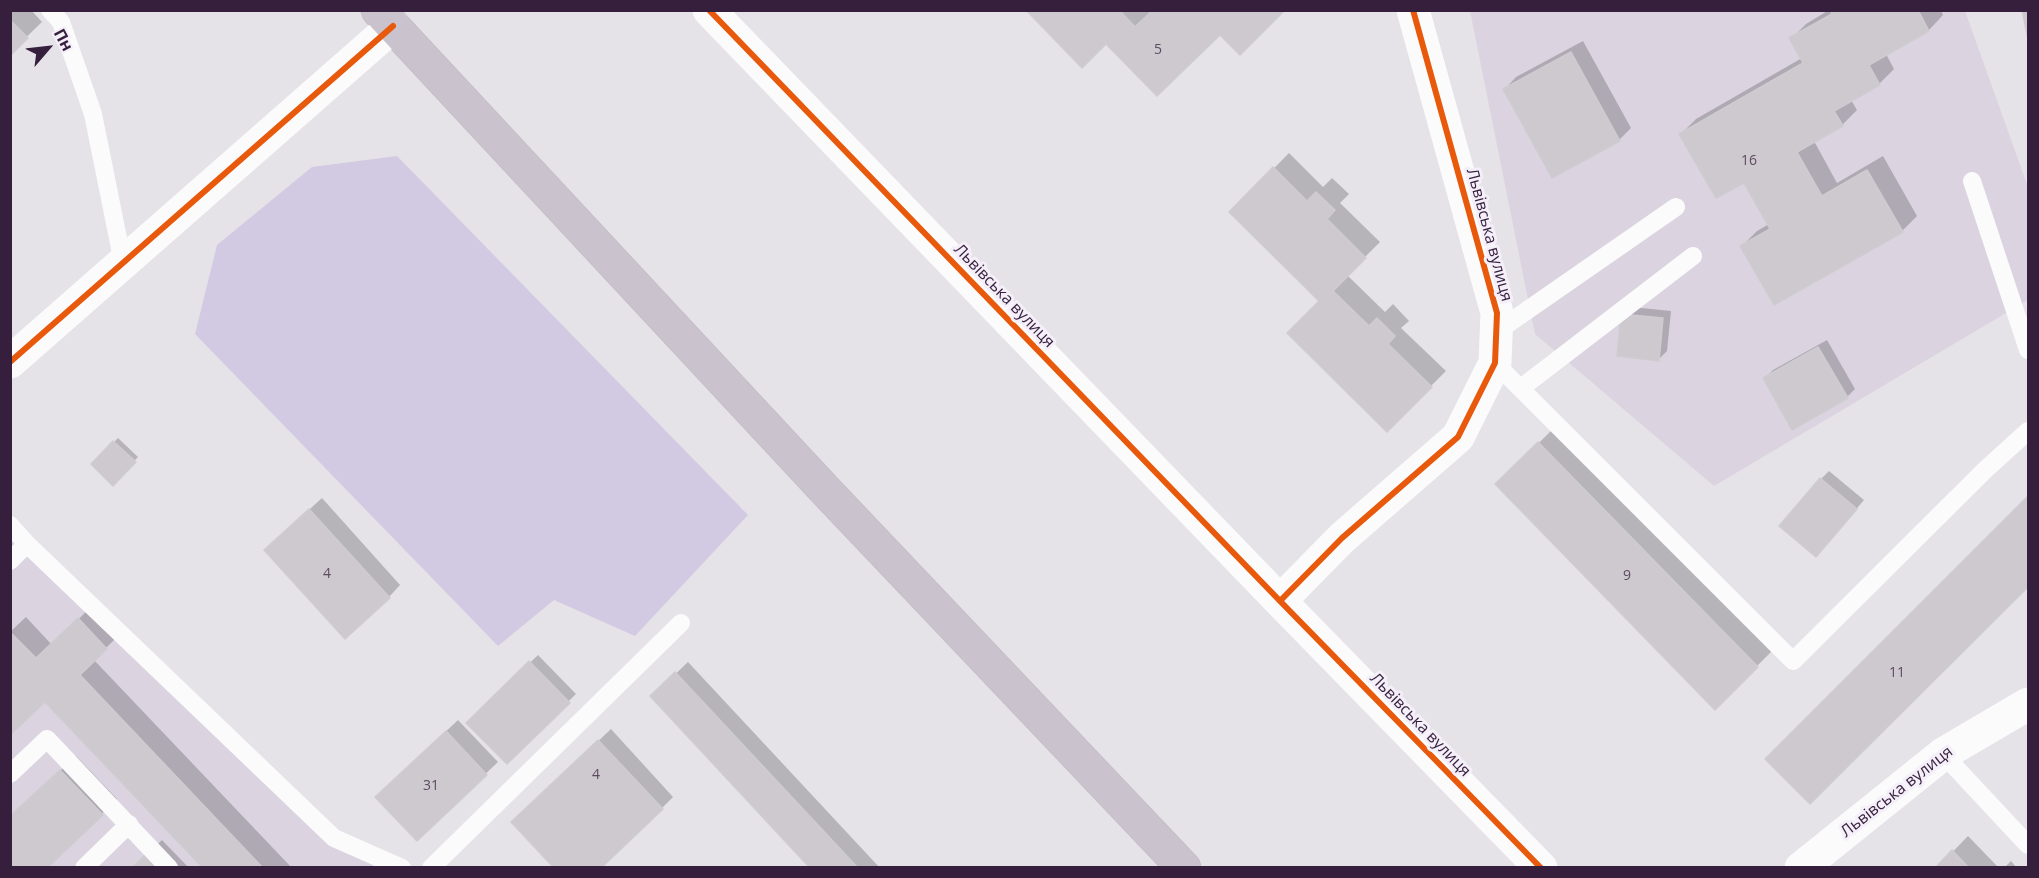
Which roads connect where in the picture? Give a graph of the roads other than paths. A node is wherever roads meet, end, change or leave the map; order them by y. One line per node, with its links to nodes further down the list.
1 (50, 10): 8 (lane)
2 (709, 10): 17 (street, Львівська вулиця)
3 (1413, 10): 9 (street, Львівська вулиця)
4 (385, 18): 8 (street); 28 (highway)
5 (1972, 181): 10 (lane)
6 (1676, 207): 9 (lane)
7 (1693, 256): 12 (lane)
8 (123, 263): 11 (street)
9 (1496, 347): 12 (lane); 17 (street)
10 (2028, 350)
11 (10, 362)
12 (1521, 388): 13 (lane)
13 (2028, 431)
14 (10, 525): 15 (lane)
15 (27, 544): 16 (lane); 26 (lane)
16 (10, 561)
17 (1280, 601): 29 (street, Львівська вулиця)
18 (681, 623): 27 (lane)
19 (2028, 704): 20 (street, Львівська вулиця)
20 (1943, 754): 23 (lane); 30 (street, Львівська вулиця)
21 (10, 774): 22 (lane)
22 (129, 824): 24 (lane); 25 (lane)
23 (2028, 845)
24 (84, 867)
25 (169, 867)
26 (402, 867)
27 (431, 867)
28 (1184, 867)
29 (1541, 867)
30 (1801, 867)

